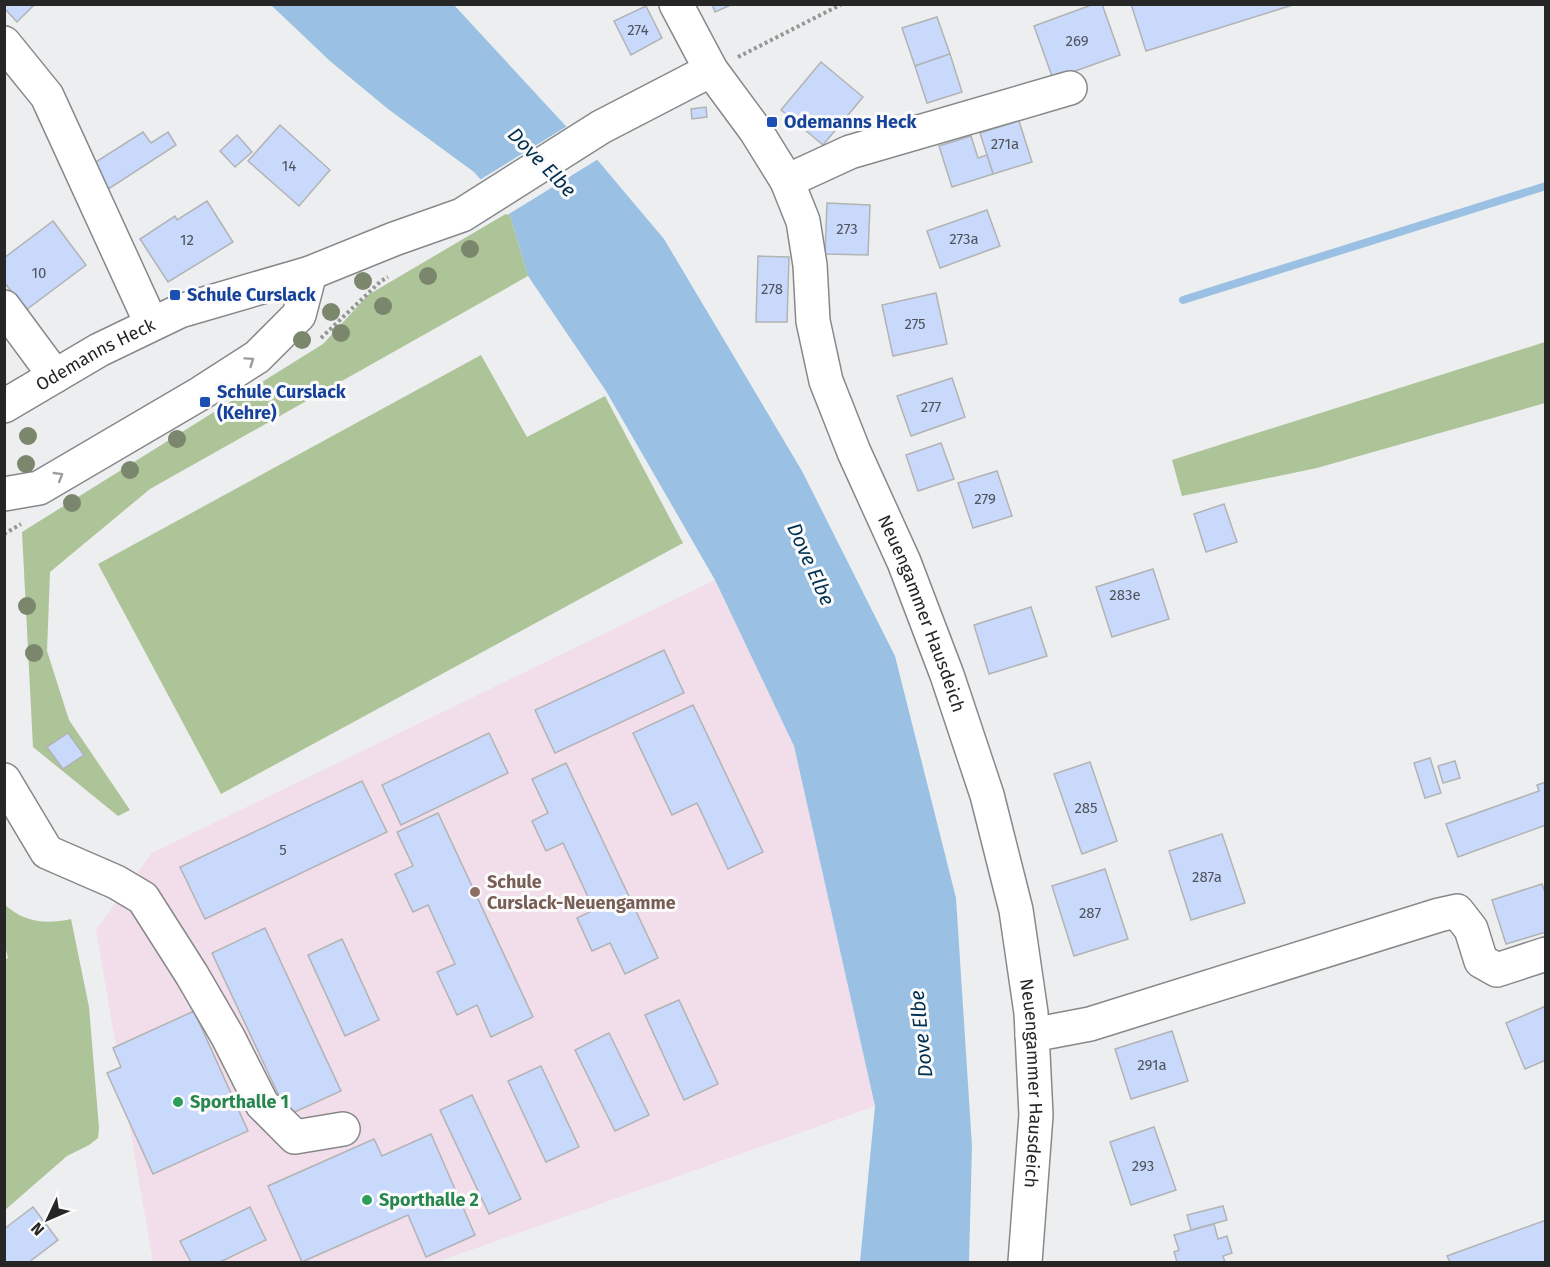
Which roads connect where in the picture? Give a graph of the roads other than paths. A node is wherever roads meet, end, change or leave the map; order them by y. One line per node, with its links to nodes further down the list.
1 (676, 4): 3 (street, Neuengammer Hausdeich)
2 (4, 43): 8 (street)
3 (711, 70): 5 (street, Neuengammer Hausdeich); 6 (street, Odemanns Heck)
4 (1070, 88): 5 (street)
5 (787, 181): 14 (street, Neuengammer Hausdeich)
6 (310, 273): 8 (street, Odemanns Heck); 11 (street, one-way to 6)
7 (4, 307): 9 (street)
8 (152, 323): 9 (street, Odemanns Heck)
9 (55, 376): 10 (street, Odemanns Heck)
10 (4, 406)
11 (4, 494)
12 (4, 780): 15 (street)
13 (1545, 954): 14 (street)
14 (1032, 1035): 16 (street, Neuengammer Hausdeich)
15 (343, 1129)
16 (1025, 1263)

